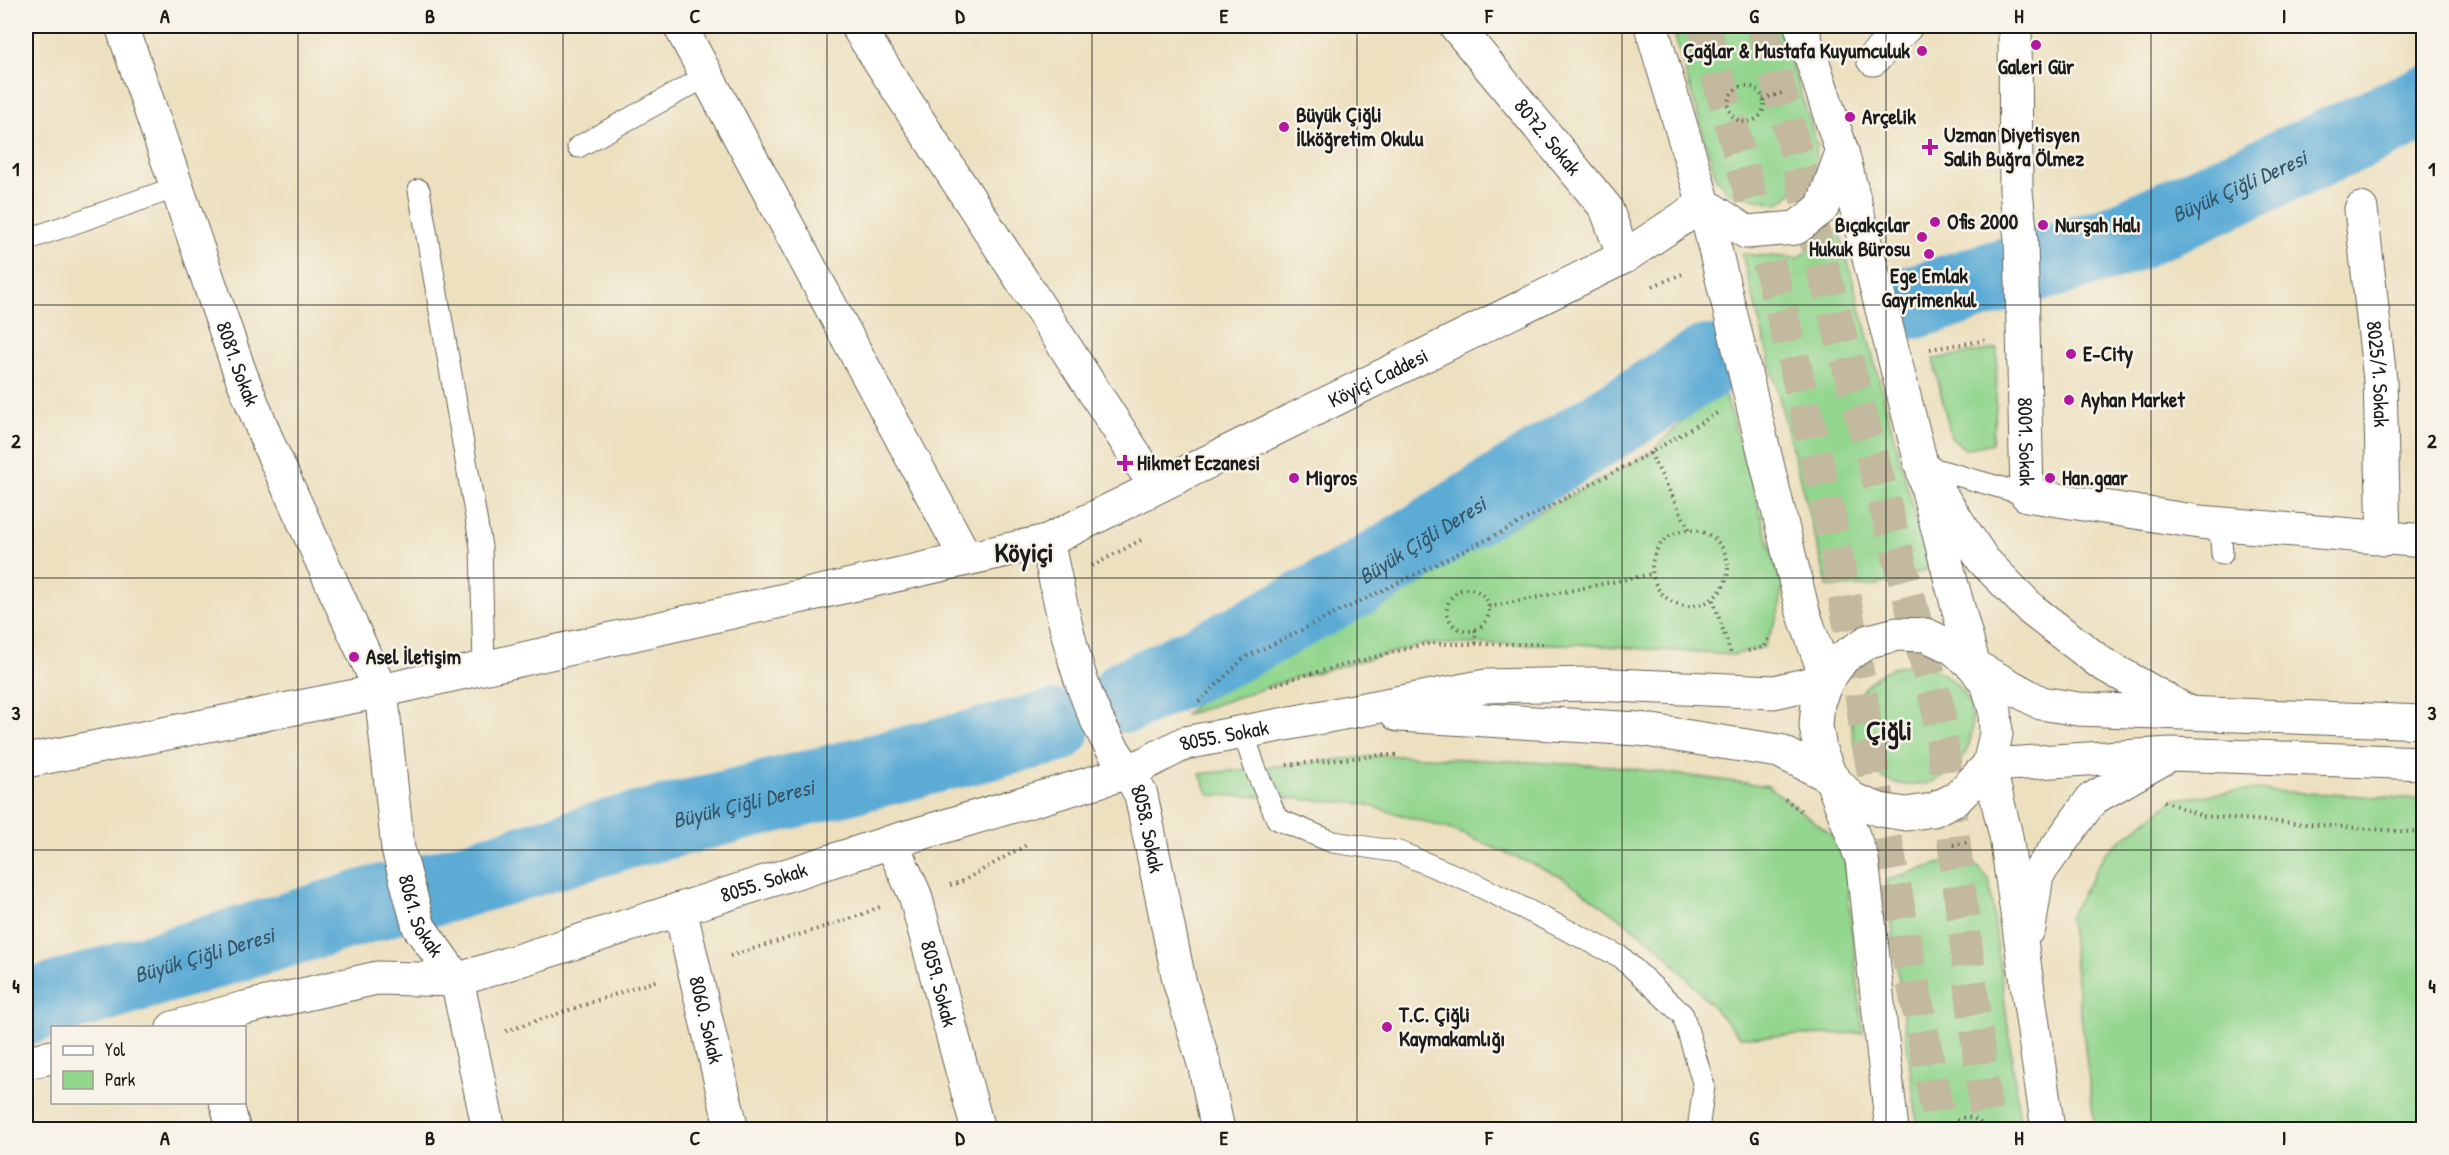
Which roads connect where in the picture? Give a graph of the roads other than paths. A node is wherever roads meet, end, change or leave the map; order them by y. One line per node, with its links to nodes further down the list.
1 (122, 26): 13 (street, 8081. Sokak)
2 (680, 26): 10 (street)
3 (856, 26): 20 (street)
4 (1456, 26): 18 (street, 8072. Sokak)
5 (1651, 26): 15 (street)
6 (1801, 26): 12 (street)
7 (1906, 26): 9 (street)
8 (2015, 26): 21 (street, 8001. Sokak)
9 (1873, 59)
10 (707, 76): 11 (lane); 25 (street)
11 (578, 147)
12 (1842, 152): 15 (street); 19 (street)
13 (177, 187): 17 (lane); 29 (street, 8081. Sokak)
14 (419, 190): 27 (lane)
15 (1704, 204): 18 (street, Köyiçi Caddesi); 28 (street)
16 (2361, 209): 22 (street, 8025/1. Sokak)
17 (26, 240)
18 (1624, 257): 20 (street, Köyiçi Caddesi)
19 (1921, 465): 21 (lane); 26 (street); 31 (street)
20 (1156, 487): 23 (street, Köyiçi Caddesi)
21 (2027, 495): 22 (street, 8001. Sokak)
22 (2385, 539): 24 (street, 8001. Sokak)
23 (1047, 541): 25 (street, Köyiçi Caddesi); 36 (street, 8058. Sokak)
24 (2424, 541)
25 (966, 558): 27 (street, Köyiçi Caddesi)
26 (1974, 666): 28 (street); 31 (street); 38 (street)
27 (484, 668): 29 (street, Köyiçi Caddesi)
28 (1827, 680): 30 (street); 39 (street)
29 (381, 692): 35 (street, Köyiçi Caddesi); 43 (street, 8061. Sokak)
30 (1348, 712): 33 (street, 8055. Sokak); 39 (street)
31 (2190, 713): 32 (street)
32 (2424, 722)
33 (1243, 731): 36 (street, 8055. Sokak); 53 (lane)
34 (2171, 754): 37 (street); 38 (street); 42 (street)
35 (26, 761)
36 (1120, 761): 40 (street, 8055. Sokak); 52 (street, 8058. Sokak)
37 (2424, 763)
38 (1989, 765): 39 (street); 42 (street)
39 (1831, 777): 54 (street)
40 (891, 842): 41 (street, 8055. Sokak); 51 (street, 8059. Sokak)
41 (680, 909): 43 (street, 8055. Sokak); 50 (street, 8060. Sokak)
42 (2024, 959): 55 (street)
43 (458, 980): 44 (street, 8055. Sokak); 49 (street, 8061. Sokak)
44 (193, 1025)
45 (51, 1057): 46 (street)
46 (26, 1062)
47 (227, 1104): 48 (street)
48 (234, 1130)
49 (489, 1130)
50 (732, 1130)
51 (978, 1130)
52 (1218, 1130)
53 (1698, 1130)
54 (1892, 1130)
55 (2048, 1130)

